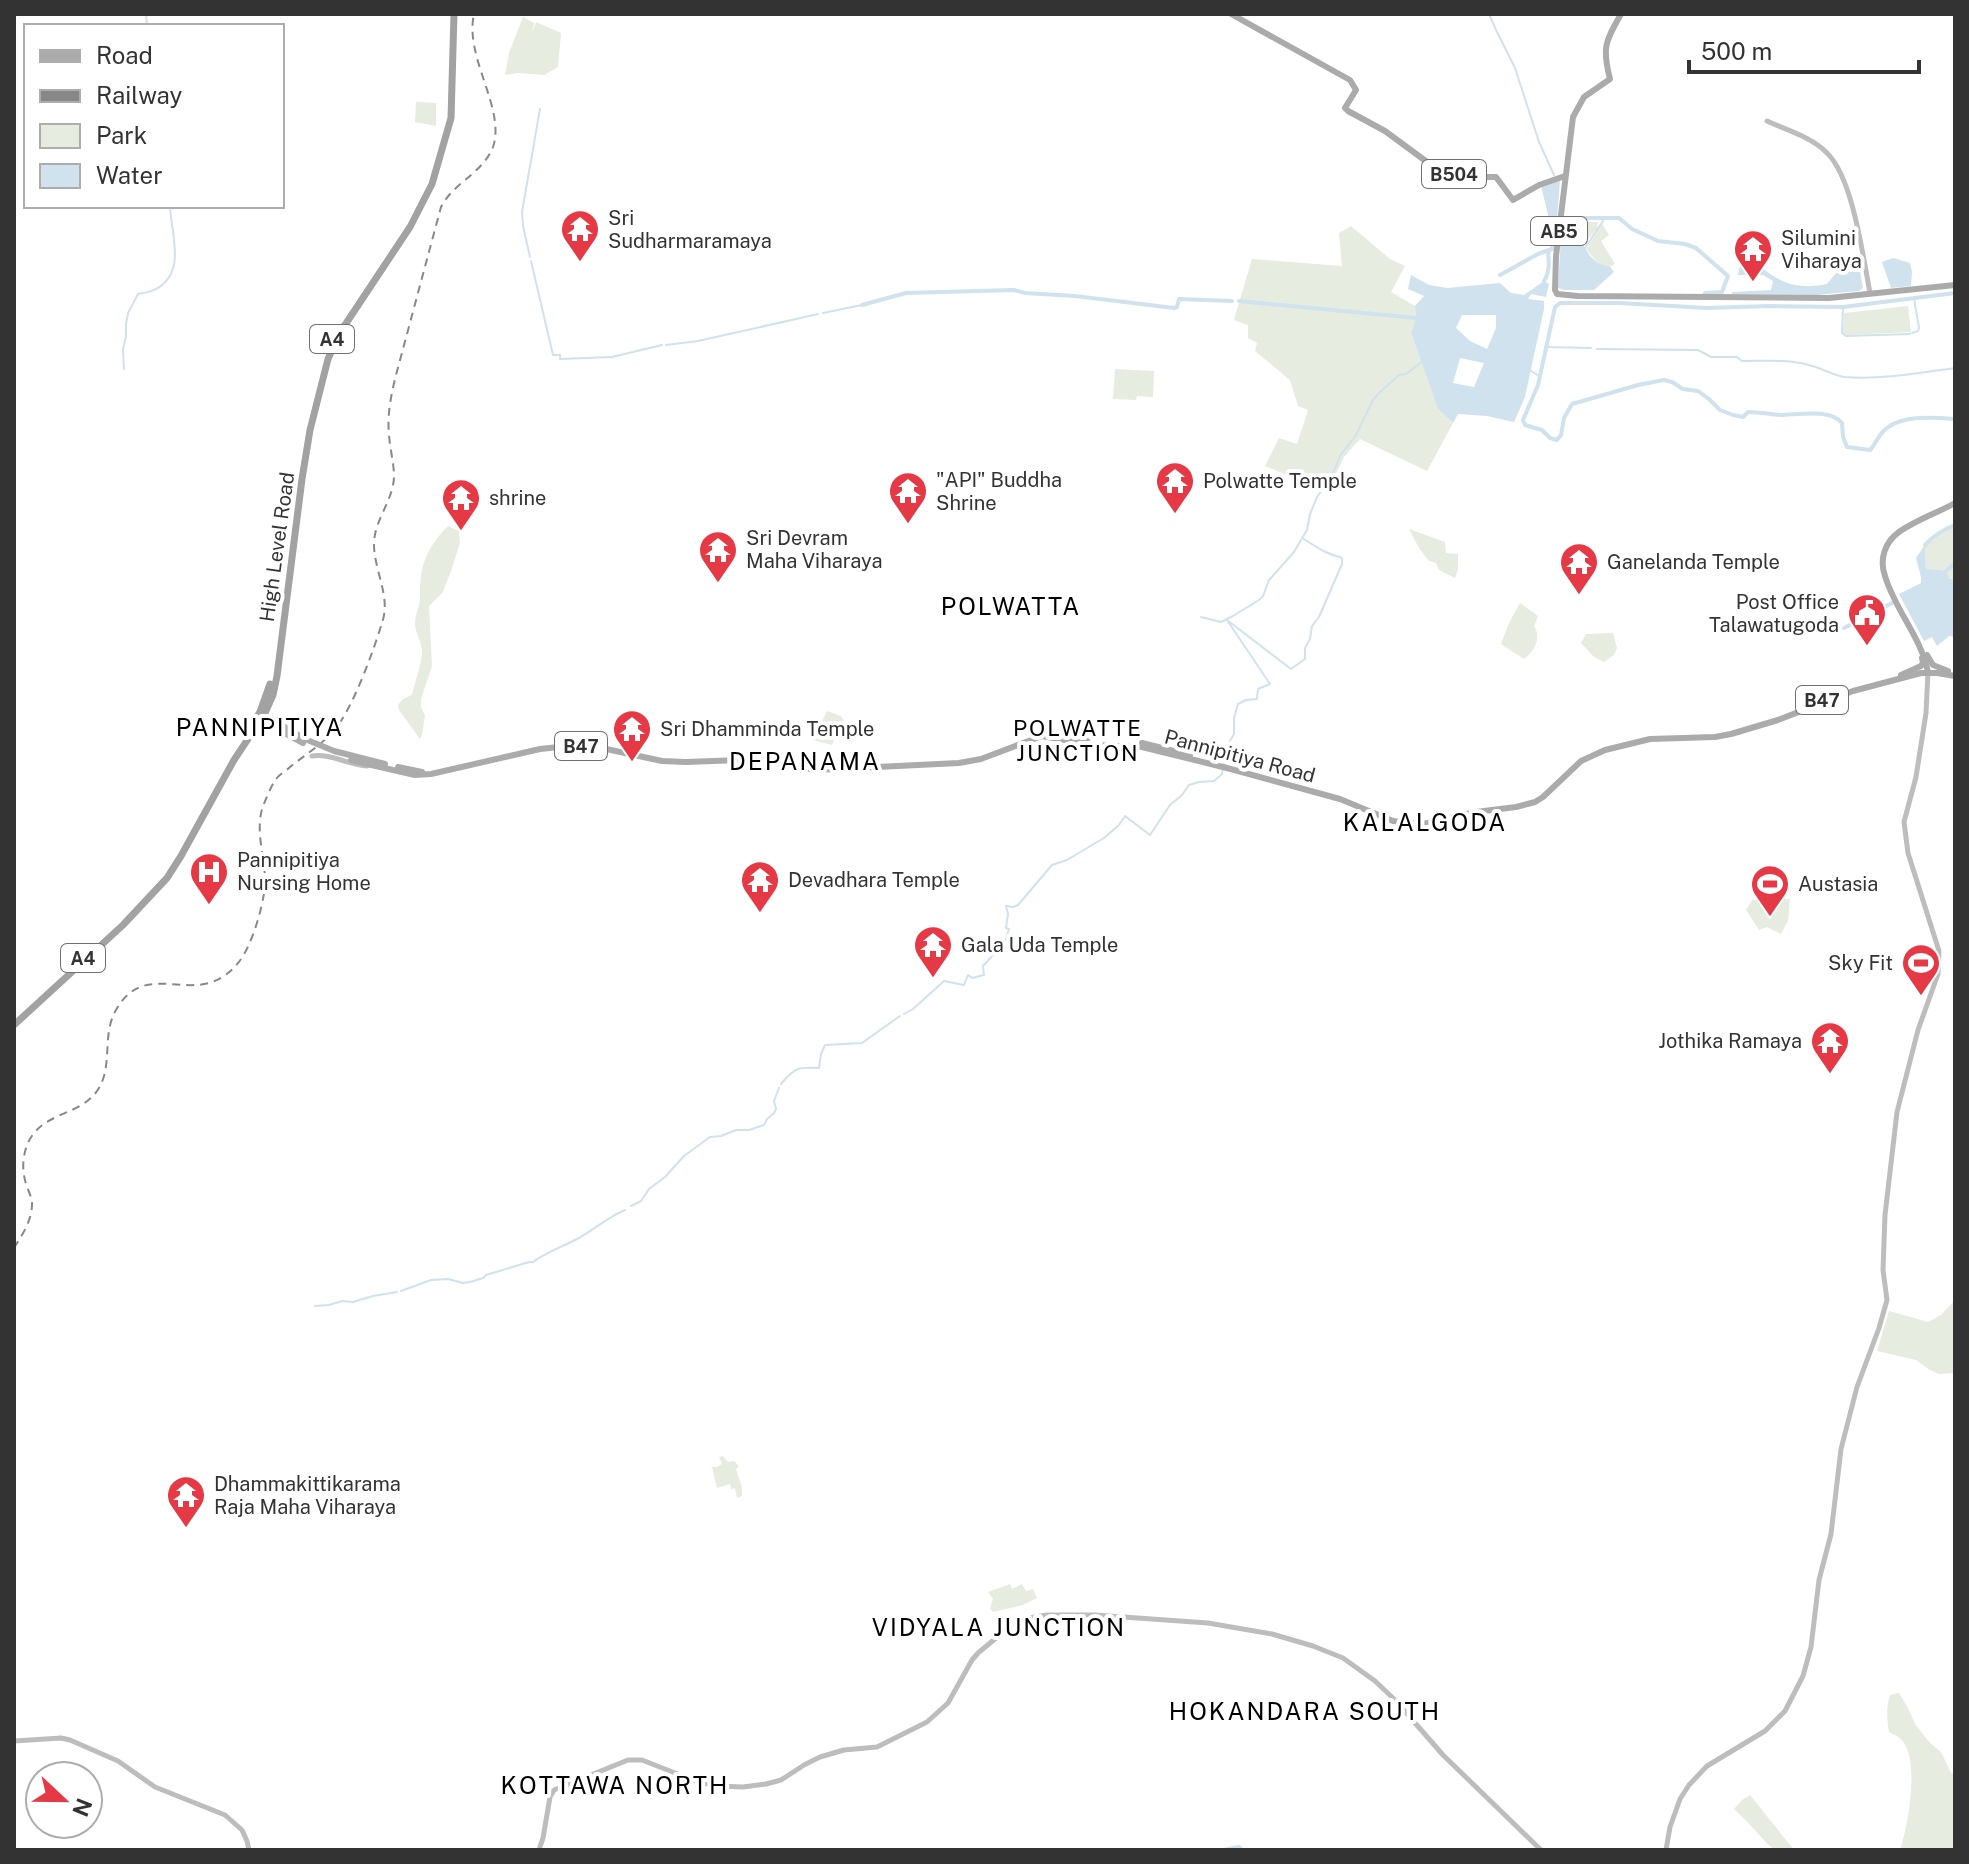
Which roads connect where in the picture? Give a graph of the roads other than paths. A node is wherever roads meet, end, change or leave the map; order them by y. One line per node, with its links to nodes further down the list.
1 (452, 14): 14 (highway, High Level Road / A4)
2 (1231, 14): 5 (main road, B504)
3 (1621, 14): 5 (main road, AB5)
4 (1767, 121): 7 (main road)
5 (1565, 176): 7 (main road, AB5)
6 (1955, 285): 7 (main road, AB5)
7 (1870, 293)
8 (1955, 503): 9 (main road)
9 (1918, 643): 10 (main road); 11 (main road); 12 (main road)
10 (1928, 670): 11 (main road, Pannipitiya Road / B47); 12 (main road, Pannipitiya Road / B47); 13 (main road)
11 (1953, 674): 13 (main road)
12 (1904, 676): 13 (main road); 20 (main road, Pannipitiya Road / B47)
13 (1928, 694): 28 (main road)
14 (260, 716): 15 (main road, B47); 21 (highway, High Level Road / A4)
15 (304, 741): 18 (main road, Pannipitiya Road / B47, bridge); 19 (main road, Pannipitiya Road / B47, bridge)
16 (322, 749): 19 (main road)
17 (312, 756): 18 (main road)
18 (370, 765): 20 (main road, Pannipitiya Road / B47)
19 (389, 765): 20 (main road, Pannipitiya Road / B47)
20 (1224, 766)
21 (14, 1023)
22 (1000, 1622): 23 (main road)
23 (1001, 1635): 26 (main road); 27 (main road)
24 (14, 1741): 25 (main road)
25 (249, 1850)
26 (539, 1850)
27 (1541, 1850)
28 (1666, 1850)

